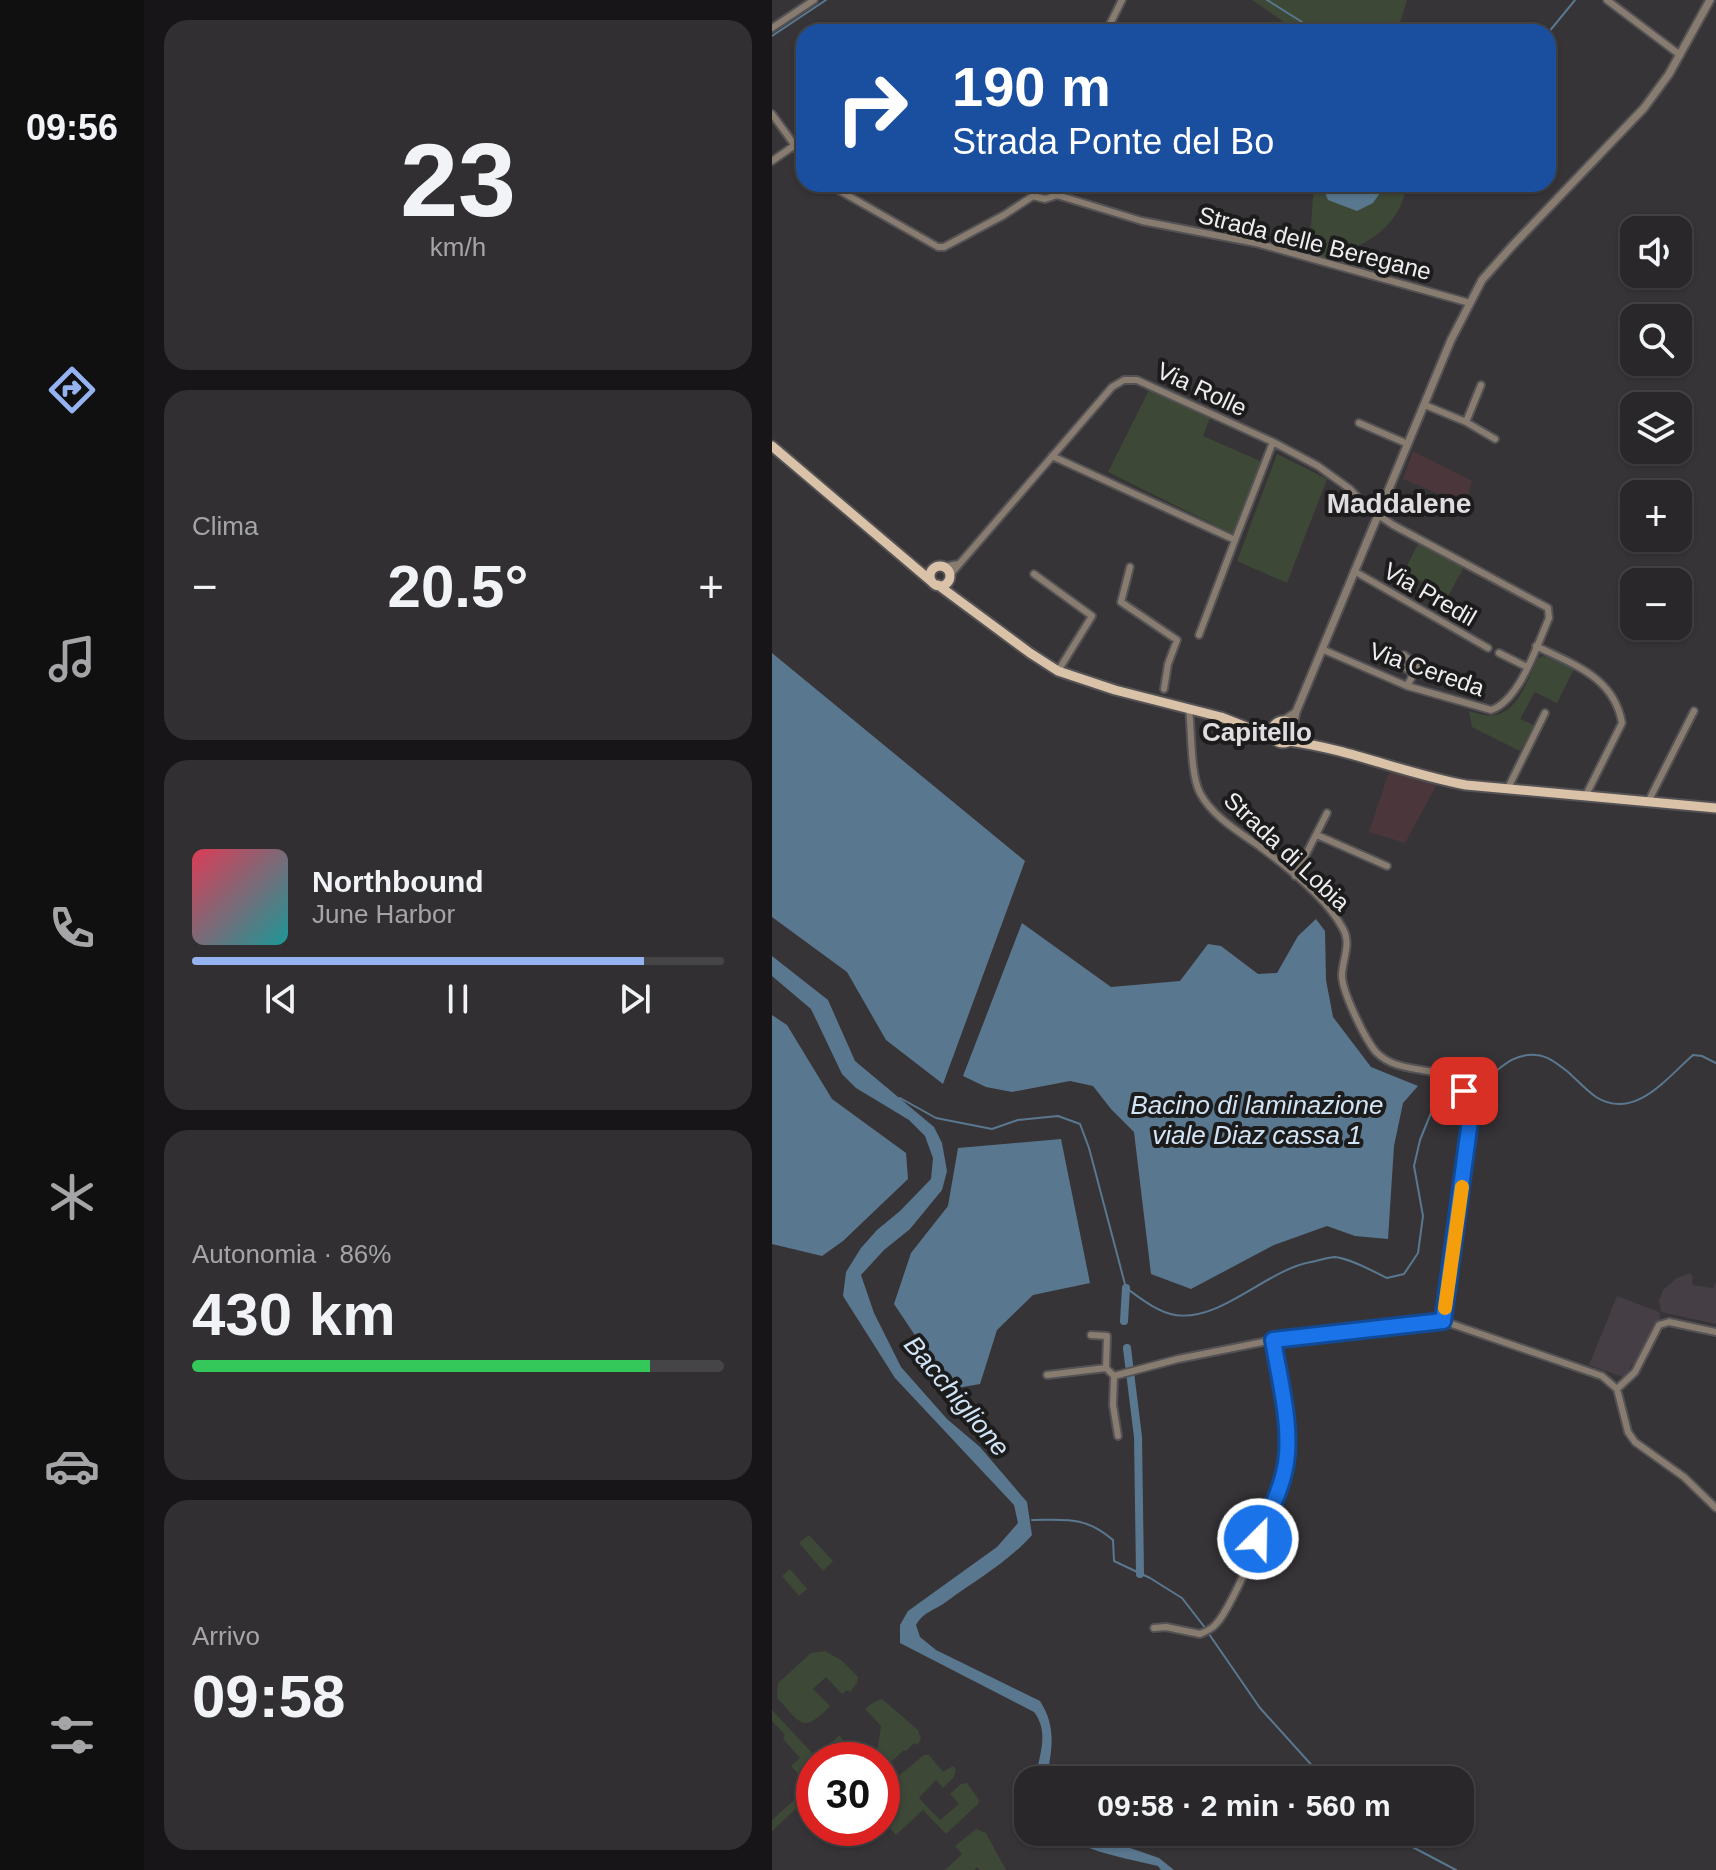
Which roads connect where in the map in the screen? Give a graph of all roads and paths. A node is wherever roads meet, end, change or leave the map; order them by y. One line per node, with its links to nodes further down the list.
1 (814, 0): 6 (street)
2 (1122, 0): 5 (street)
3 (1607, 0): 7 (street)
4 (1710, 0): 7 (street)
5 (1110, 24)
6 (772, 28)
7 (1680, 55): 14 (street)
8 (772, 114): 9 (street)
9 (795, 145): 10 (street)
10 (772, 161)
11 (842, 192): 13 (street)
12 (1058, 192): 13 (street)
13 (1057, 195): 14 (street, Strada delle Beregane)
14 (1470, 303): 16 (street)
15 (1481, 385): 17 (street)
16 (1425, 405): 17 (street); 21 (street)
17 (1466, 422): 19 (street)
18 (1359, 423): 21 (street)
19 (1495, 439)
20 (1273, 442): 23 (street, Via Rolle); 24 (street, Via Rolle); 25 (street)
21 (1408, 444): 24 (street)
22 (772, 446): 27 (main road)
23 (1052, 456): 25 (street); 26 (street, Via Rolle)
24 (1379, 513): 30 (street); 36 (street, Via Cereda)
25 (1235, 540): 35 (street)
26 (959, 564): 28 (street); 32 (street, Via Rolle)
27 (914, 567): 28 (main road); 33 (main road)
28 (939, 567): 32 (main road); 33 (main road)
29 (1130, 567): 44 (street)
30 (1354, 571): 37 (street, Via Predil); 38 (street)
31 (1034, 574): 41 (street)
32 (949, 578): 33 (main road); 34 (main road)
33 (935, 583): 34 (main road)
34 (955, 599): 41 (main road)
35 (1199, 635)
36 (1536, 646): 40 (street, Via Cereda); 56 (street)
37 (1488, 648)
38 (1324, 650): 43 (street, Via Cereda); 47 (street)
39 (1499, 653): 40 (street)
40 (1527, 667): 43 (street, Via Cereda)
41 (1058, 671): 44 (main road)
42 (1414, 673): 43 (street)
43 (1407, 686)
44 (1162, 695): 45 (main road)
45 (1189, 709): 49 (main road); 62 (street, Strada di Lobia)
46 (1694, 711): 57 (street)
47 (1296, 712): 50 (street); 51 (street)
48 (1545, 713): 55 (street)
49 (1221, 717): 50 (main road); 52 (main road)
50 (1280, 722): 51 (main road); 52 (main road)
51 (1293, 729): 53 (main road); 54 (main road)
52 (1274, 738): 53 (main road)
53 (1289, 741): 54 (main road)
54 (1343, 752): 55 (main road)
55 (1507, 790): 56 (main road)
56 (1585, 797): 57 (main road)
57 (1648, 802): 58 (main road)
58 (1716, 808)
59 (1327, 813): 60 (street)
60 (1317, 835): 61 (street); 62 (street)
61 (1387, 866)
62 (1295, 876): 63 (street, Strada di Lobia)
63 (1443, 1321): 66 (street); 70 (street)
64 (1716, 1332): 70 (street)
65 (1091, 1335): 67 (street)
66 (1273, 1340): 69 (street); 73 (street)
67 (1106, 1368): 68 (street); 69 (street)
68 (1047, 1375)
69 (1114, 1376): 71 (street)
70 (1617, 1389): 72 (street)
71 (1118, 1436)
72 (1716, 1508)
73 (1154, 1628)

